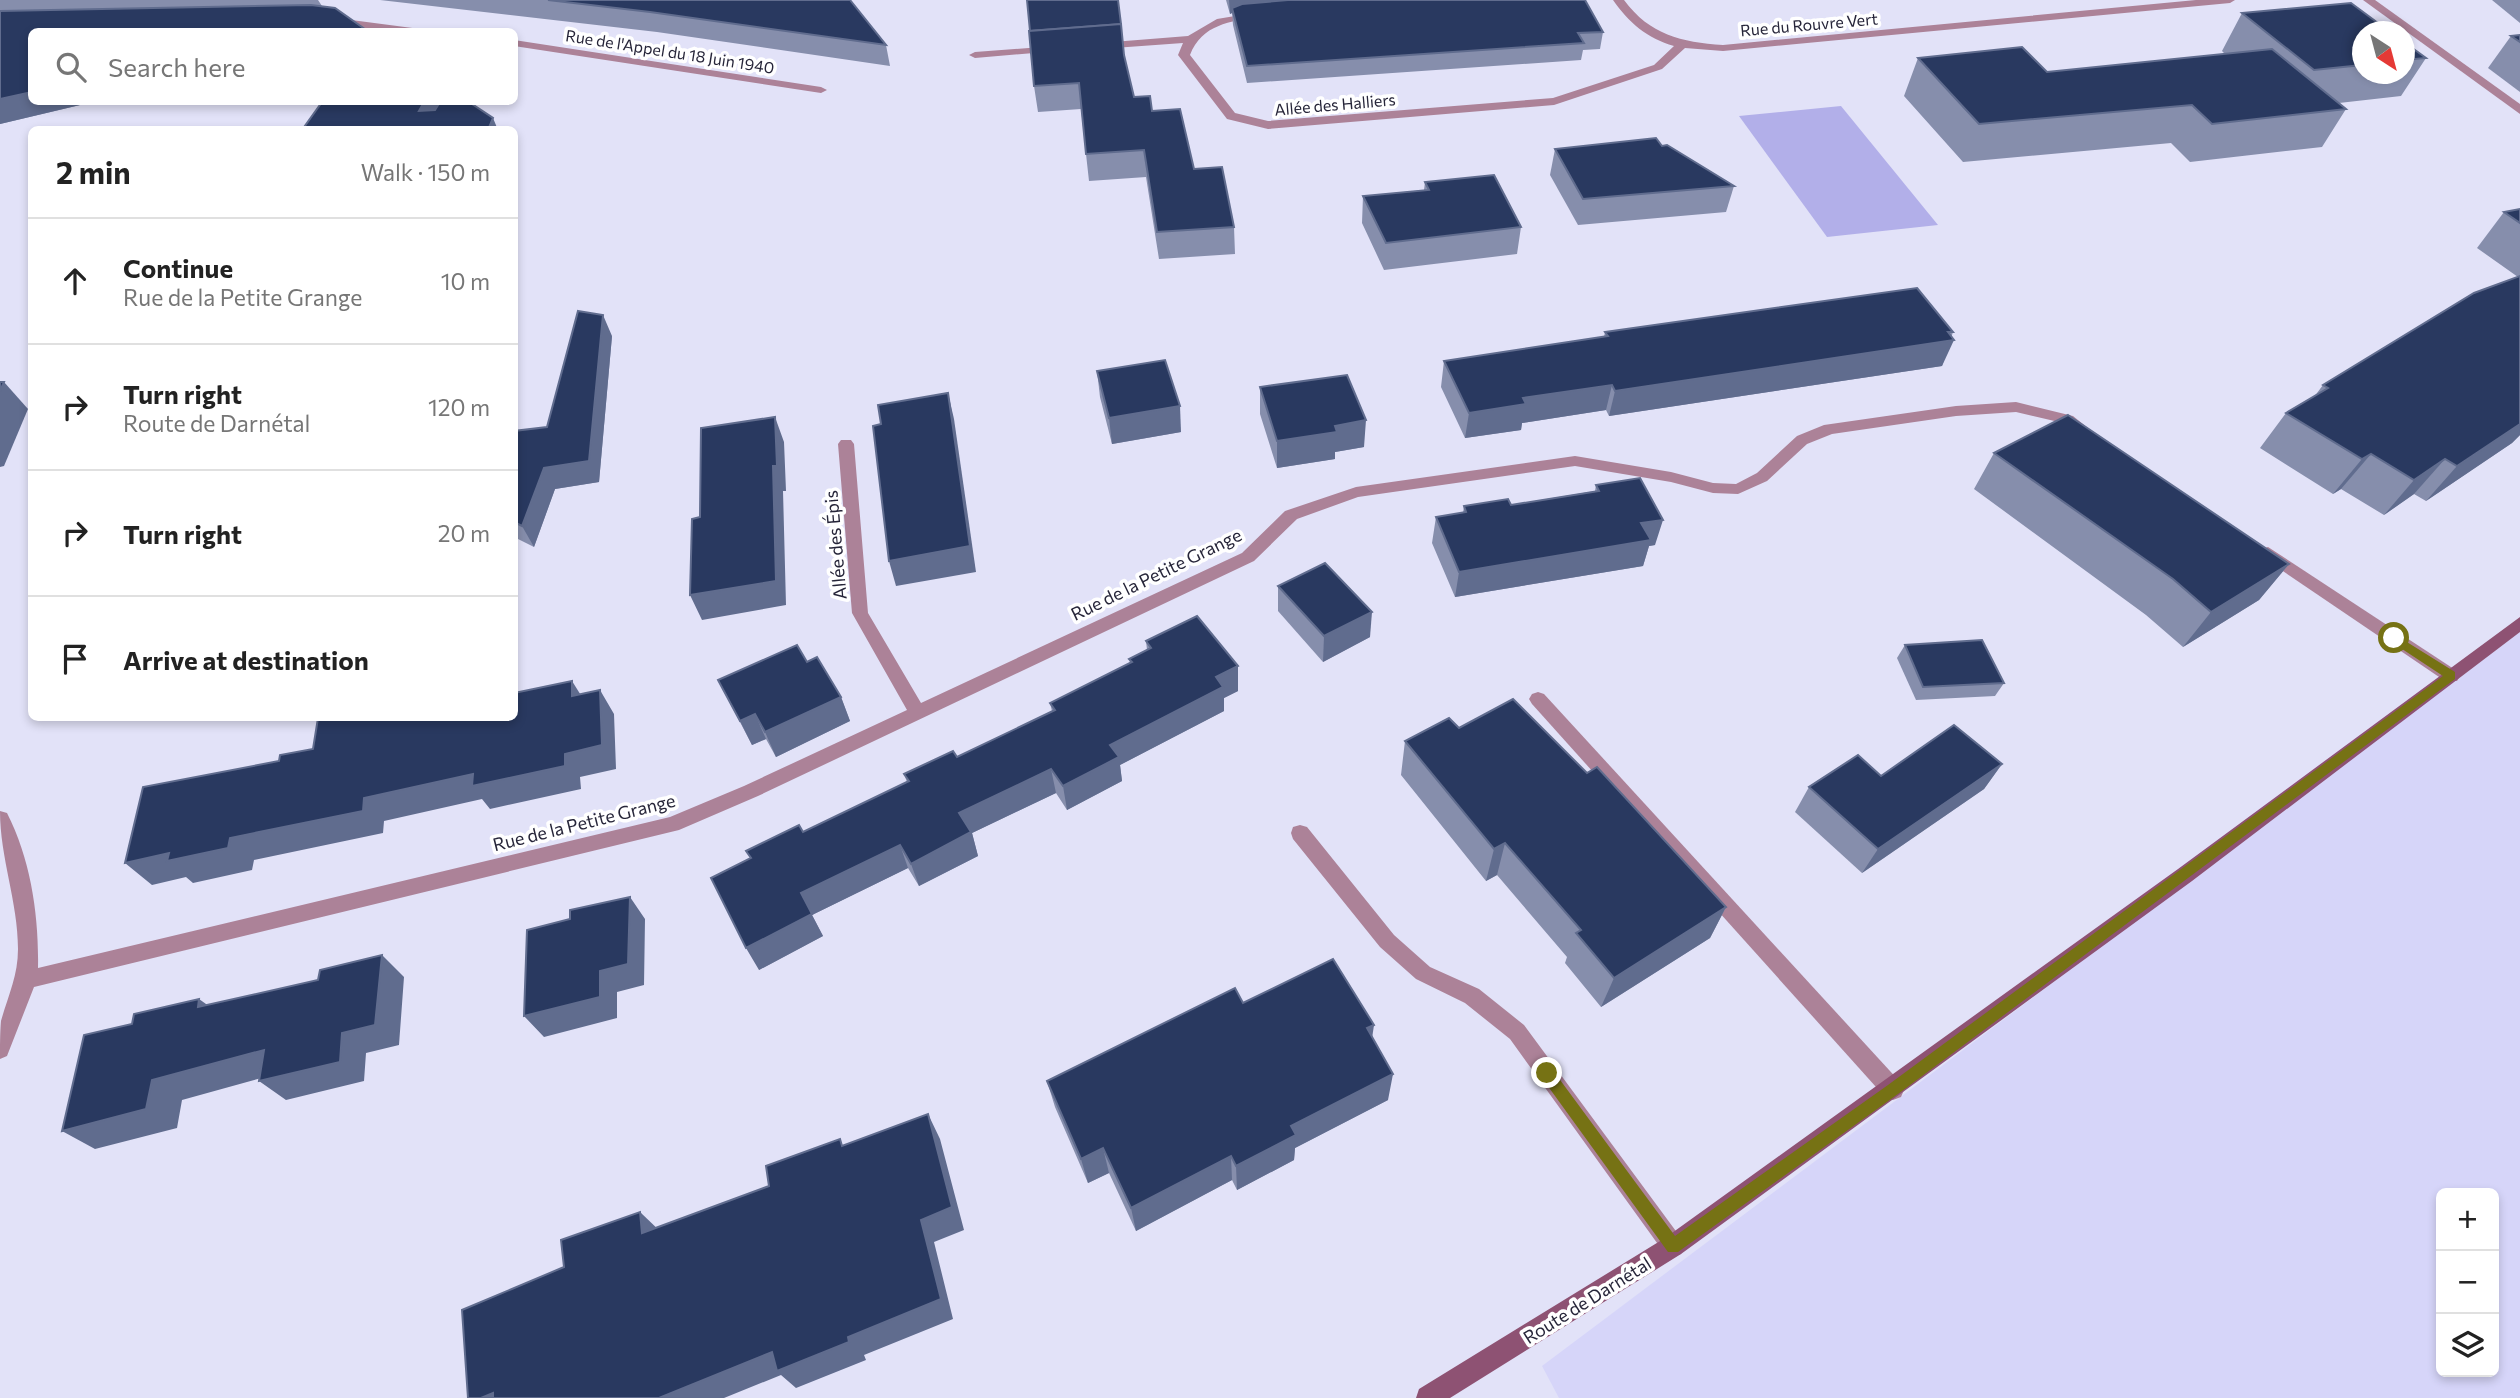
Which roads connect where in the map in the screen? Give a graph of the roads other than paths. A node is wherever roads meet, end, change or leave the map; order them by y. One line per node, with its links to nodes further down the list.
1 (1618, 0): 9 (street, Rue du Rouvre Vert)
2 (2230, 0): 9 (street, Rue du Rouvre Vert)
3 (2368, 0): 14 (street)
4 (1266, 13): 7 (street)
5 (322, 20): 6 (street)
6 (388, 28)
7 (1191, 39): 9 (street, Allée des Halliers); 10 (street)
8 (518, 44): 13 (street, Rue de l'Appel du 18 Juin 1940)
9 (1681, 46)
10 (1083, 47)
11 (1069, 48): 12 (street)
12 (975, 55)
13 (821, 90)
14 (2520, 110)
15 (2096, 438): 21 (street, Rue de la Petite Grange)
16 (846, 443): 21 (street, Allée des Épis)
17 (2249, 540): 19 (street)
18 (2520, 623): 19 (main road, Route de Darnétal)
19 (2451, 676): 26 (main road, Route de Darnétal)
20 (1538, 699): 26 (street)
21 (917, 712): 24 (street, Rue de la Petite Grange)
22 (0, 819): 24 (street)
23 (1300, 833): 27 (street)
24 (26, 981): 25 (street)
25 (0, 1049)
26 (1893, 1090): 27 (main road, Route de Darnétal)
27 (1673, 1246): 28 (main road, Route de Darnétal)
28 (1428, 1398)

